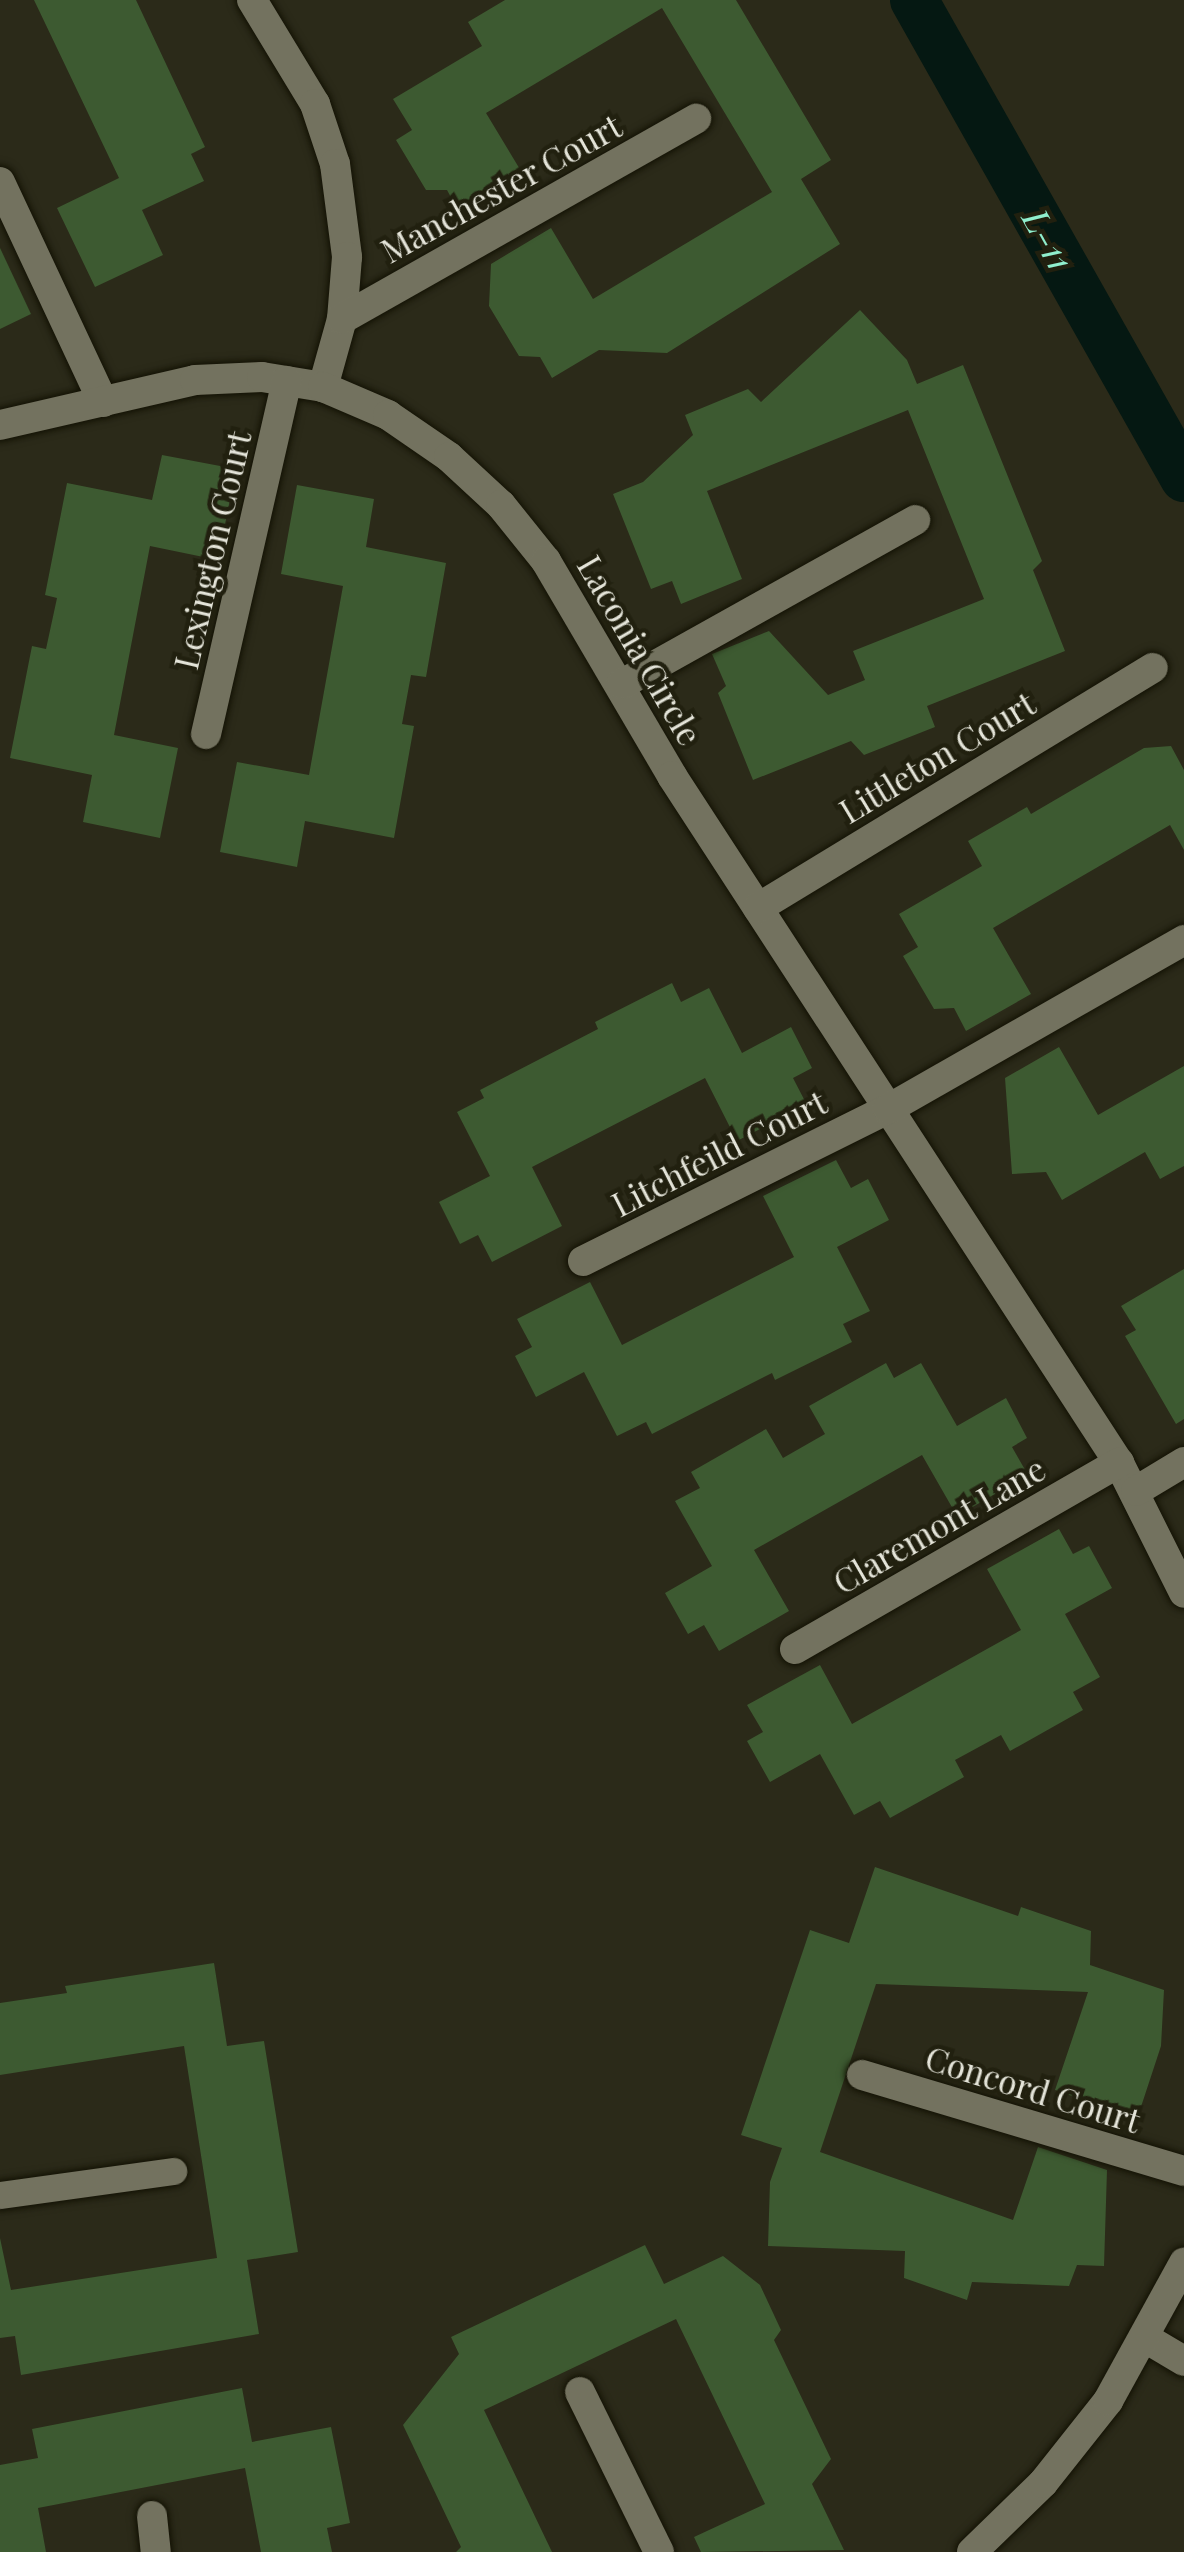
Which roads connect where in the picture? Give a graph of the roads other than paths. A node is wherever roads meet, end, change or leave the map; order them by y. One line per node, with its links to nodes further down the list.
1 (252, 0): 4 (street)
2 (696, 119): 4 (street, Manchester Court)
3 (0, 182): 7 (street)
4 (341, 320): 6 (street)
5 (287, 381): 6 (street, Laconia Circle); 7 (street, Laconia Circle); 12 (street, Lexington Court)
6 (323, 387): 11 (street, Laconia Circle)
7 (103, 401): 8 (street, Laconia Circle)
8 (0, 425)
9 (915, 520): 11 (street)
10 (1153, 668): 13 (street, Littleton Court)
11 (622, 684): 13 (street, Laconia Circle)
12 (206, 734)
13 (758, 908): 15 (street, Laconia Circle)
14 (1184, 940): 15 (street)
15 (888, 1109): 16 (street, Litchfeild Court); 18 (street, Laconia Circle)
16 (583, 1261)
17 (1184, 1462): 19 (street)
18 (1119, 1463): 19 (street, Laconia Circle); 21 (street, Claremont Lane)
19 (1136, 1491): 20 (street, Laconia Circle)
20 (1184, 1593)
21 (795, 1649)
22 (862, 2075): 24 (street, Concord Court)
23 (172, 2171): 25 (lane)
24 (1184, 2171)
25 (0, 2195)
26 (1184, 2263): 27 (street)
27 (1147, 2339): 28 (street); 31 (street)
28 (1184, 2361)
29 (580, 2392): 33 (street)
30 (152, 2516): 32 (street)
31 (976, 2551)
32 (156, 2552)
33 (659, 2552)

